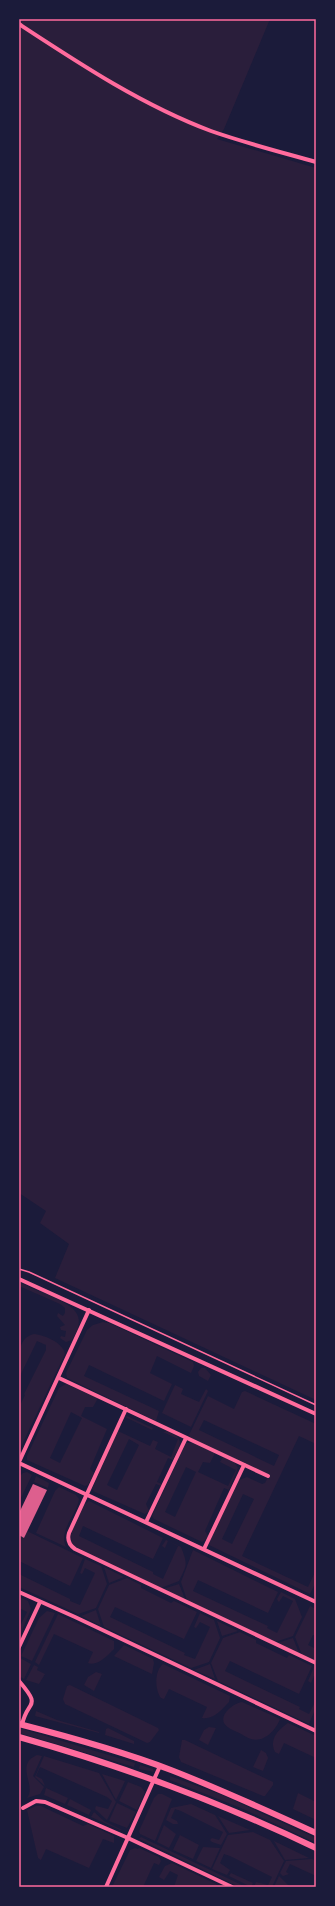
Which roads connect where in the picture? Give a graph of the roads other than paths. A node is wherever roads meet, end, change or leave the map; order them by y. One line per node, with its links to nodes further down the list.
1 (19, 24): 2 (street)
2 (316, 162)
3 (19, 1279): 4 (street)
4 (89, 1310): 5 (street); 7 (street)
5 (59, 1378): 6 (street); 9 (street)
6 (126, 1409): 8 (street); 12 (street)
7 (316, 1414)
8 (186, 1438): 10 (street); 13 (street)
9 (19, 1462): 12 (street)
10 (244, 1465): 11 (street); 14 (street)
11 (268, 1476)
12 (86, 1494): 13 (street); 19 (street)
13 (146, 1522): 14 (street)
14 (204, 1549): 17 (street)
15 (19, 1592): 16 (street)
16 (40, 1602): 18 (street); 22 (street)
17 (316, 1602)
18 (19, 1647)
19 (316, 1663)
20 (19, 1681): 21 (street)
21 (20, 1724): 24 (main road)
22 (316, 1731)
23 (19, 1737): 25 (main road)
24 (160, 1766): 25 (street); 27 (main road)
25 (156, 1779): 28 (street); 29 (main road)
26 (23, 1808): 28 (street)
27 (316, 1833)
28 (128, 1838): 30 (street); 31 (street)
29 (316, 1848)
30 (106, 1887)
31 (232, 1887)

